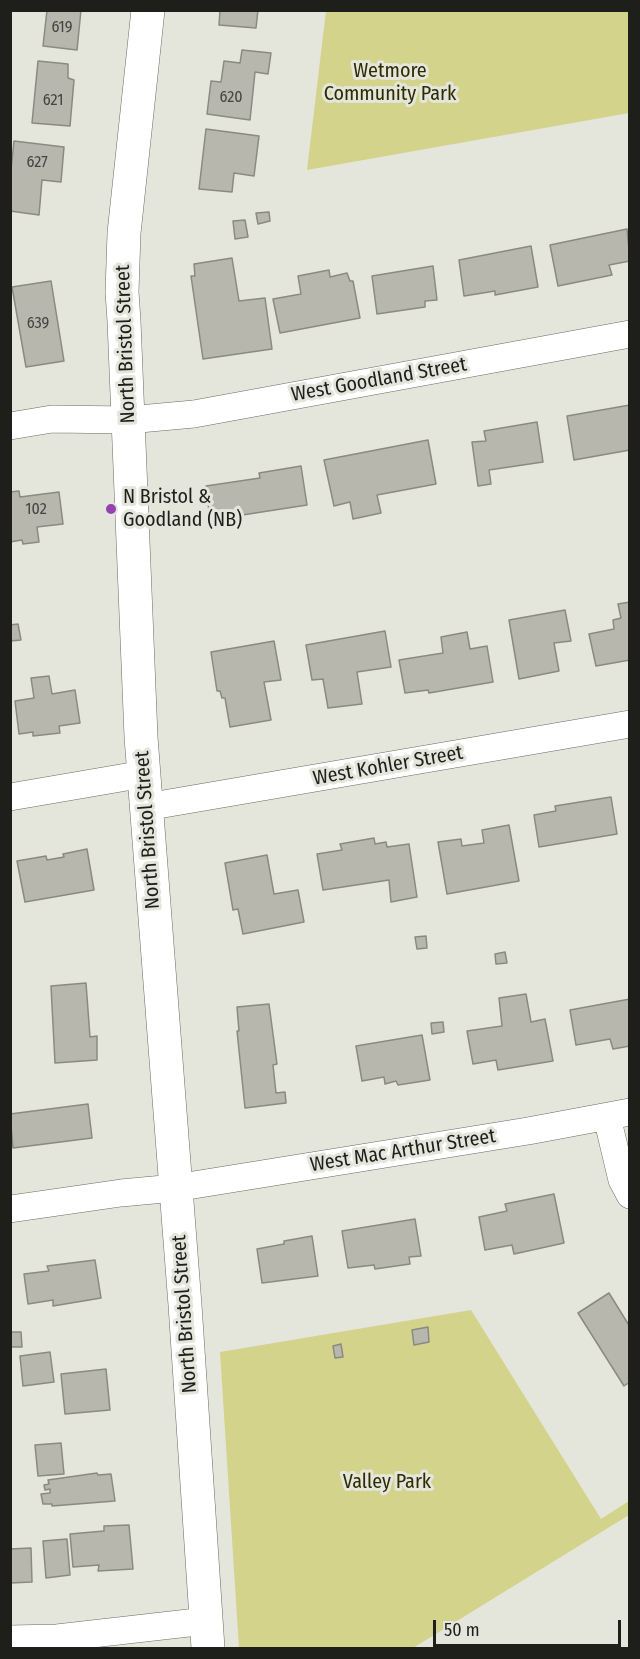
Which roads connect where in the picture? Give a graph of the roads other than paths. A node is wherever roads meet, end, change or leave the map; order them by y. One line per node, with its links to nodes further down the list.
1 (148, 10): 3 (main road, North Bristol Street)
2 (630, 334): 3 (street, West Goodland Street)
3 (128, 420): 4 (street, West Goodland Street); 6 (main road, North Bristol Street)
4 (10, 426)
5 (630, 724): 8 (street, West Kohler Street)
6 (144, 774): 7 (street); 8 (main road, North Bristol Street)
7 (10, 797)
8 (146, 807): 10 (main road, North Bristol Street)
9 (618, 1114): 10 (street, West Mac Arthur Street); 11 (street)
10 (176, 1188): 12 (street, West Mac Arthur Street); 13 (main road, North Bristol Street)
11 (630, 1195)
12 (10, 1209)
13 (207, 1635): 14 (street)
14 (10, 1639)

